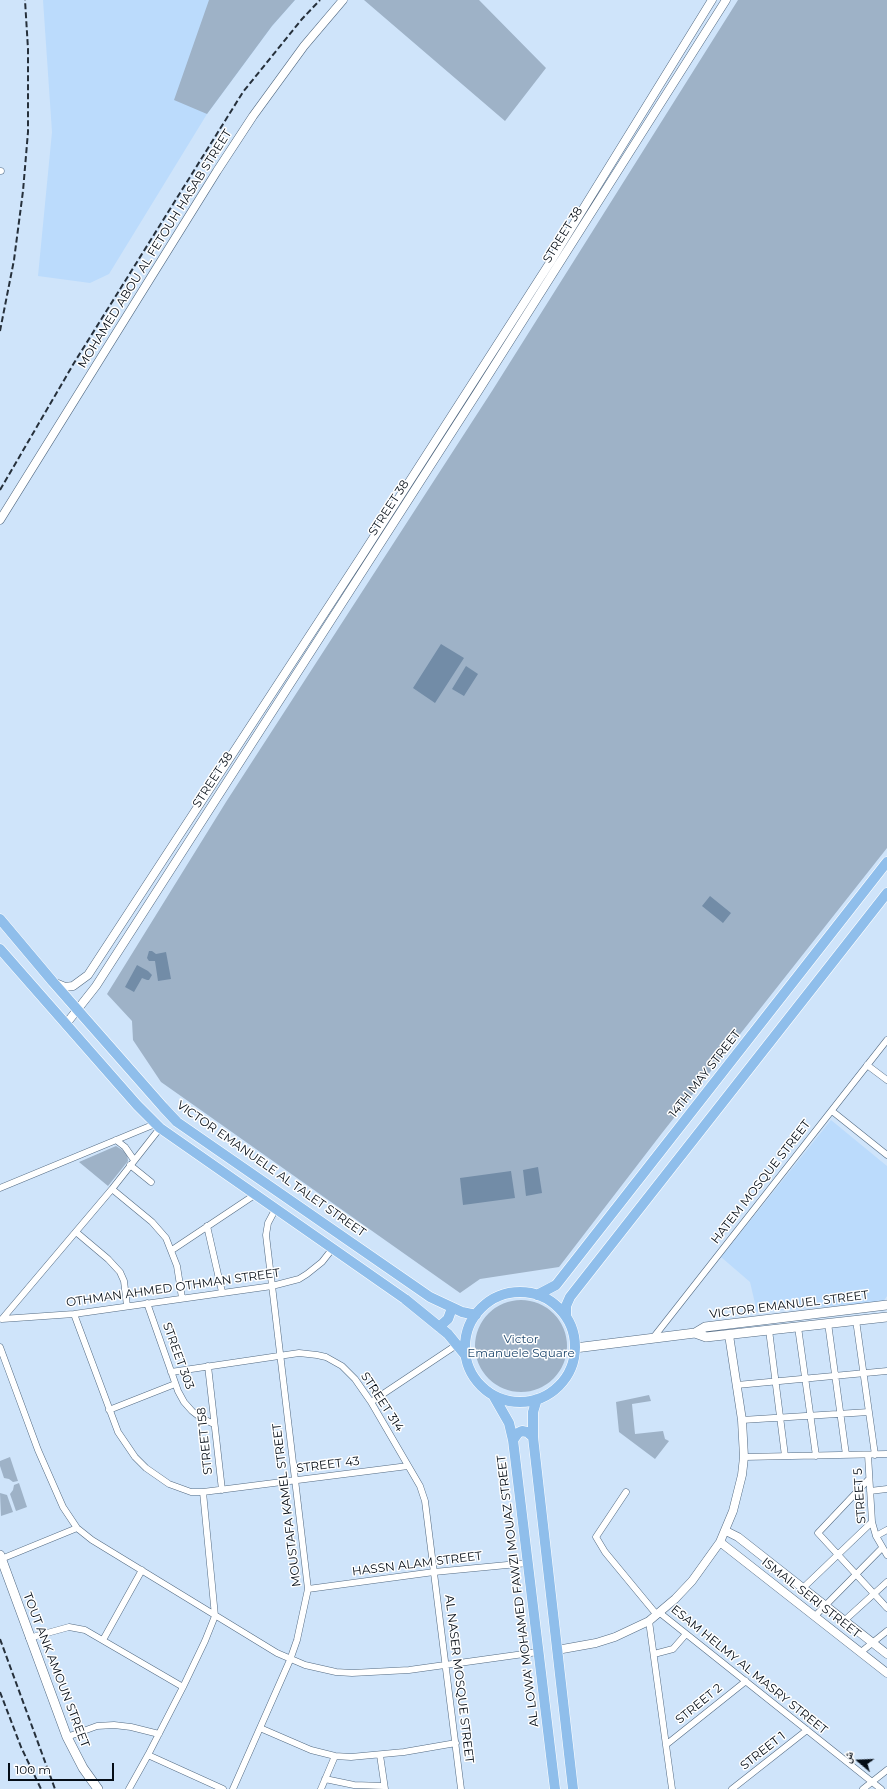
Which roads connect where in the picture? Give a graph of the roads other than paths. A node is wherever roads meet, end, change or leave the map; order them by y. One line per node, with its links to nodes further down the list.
1 (343, 0): 5 (street, MOHAMED ABOU AL FETOUH HASAB STREET)
2 (712, 0): 4 (street, STREET 38)
3 (726, 0): 4 (street, STREET 38)
4 (412, 486): 10 (street, STREET 38); 11 (street, STREET 38)
5 (0, 520)
6 (887, 862): 14 (main road, 14TH MAY STREET)
7 (887, 893): 16 (main road)
8 (0, 919): 10 (main road, VICTOR EMANUELE AL TALET STREET)
9 (0, 949): 12 (main road)
10 (53, 982): 11 (main road, VICTOR EMANUELE AL TALET STREET)
11 (78, 1009): 12 (street, STREET 38); 39 (main road, VICTOR EMANUELE AL TALET STREET)
12 (66, 1024): 19 (main road)
13 (887, 1040): 15 (street, HATEM MOSQUE STREET)
14 (738, 1054): 16 (main road); 34 (main road, 14TH MAY STREET)
15 (867, 1065): 17 (street); 18 (street, HATEM MOSQUE STREET)
16 (751, 1066): 42 (main road)
17 (887, 1080)
18 (832, 1110): 21 (street); 52 (street, HATEM MOSQUE STREET)
19 (158, 1126): 20 (street); 22 (street); 26 (main road)
20 (116, 1140): 22 (street); 24 (street)
21 (887, 1155)
22 (132, 1163): 23 (street); 25 (street)
23 (151, 1182)
24 (0, 1188)
25 (112, 1189): 29 (street); 31 (street)
26 (256, 1194): 27 (main road); 28 (street)
27 (276, 1208): 30 (main road); 32 (street, MOUSTAFA KAMEL STREET)
28 (207, 1226): 31 (street); 33 (street)
29 (76, 1232): 38 (street); 45 (street)
30 (333, 1248): 32 (street, OTHMAN AHMED OTHMAN STREET); 47 (main road)
31 (172, 1250): 35 (street)
32 (272, 1286): 33 (street, OTHMAN AHMED OTHMAN STREET); 56 (street, MOUSTAFA KAMEL STREET)
33 (222, 1292): 35 (street, OTHMAN AHMED OTHMAN STREET)
34 (537, 1295): 41 (main road); 42 (main road)
35 (182, 1298): 36 (street, OTHMAN AHMED OTHMAN STREET)
36 (147, 1303): 38 (street, OTHMAN AHMED OTHMAN STREET); 60 (street, STREET 303)
37 (887, 1305): 50 (main road, VICTOR EMANUEL STREET)
38 (127, 1306): 40 (street, OTHMAN AHMED OTHMAN STREET)
39 (452, 1308): 41 (main road, VICTOR EMANUELE AL TALET STREET); 47 (main road)
40 (74, 1314): 45 (street, OTHMAN AHMED OTHMAN STREET); 70 (street, STREET 43)
41 (476, 1315): 57 (main road)
42 (566, 1317): 55 (main road)
43 (856, 1320): 44 (main road, VICTOR EMANUEL STREET); 46 (main road, VICTOR EMANUEL STREET); 61 (street)
44 (887, 1320)
45 (1, 1321)
46 (828, 1323): 48 (main road, VICTOR EMANUEL STREET); 62 (street)
47 (439, 1327): 53 (main road)
48 (798, 1327): 49 (main road, VICTOR EMANUEL STREET); 63 (street)
49 (769, 1330): 51 (main road, VICTOR EMANUEL STREET); 64 (street)
50 (695, 1333): 51 (main road, VICTOR EMANUEL STREET); 52 (main road, VICTOR EMANUEL STREET)
51 (729, 1334): 66 (street)
52 (653, 1338): 55 (main road, VICTOR EMANUEL STREET)
53 (458, 1344): 57 (main road); 69 (street)
54 (0, 1347): 95 (street)
55 (575, 1348): 68 (main road)
56 (281, 1356): 58 (street, STREET 314); 69 (street, STREET 314); 88 (street, MOUSTAFA KAMEL STREET)
57 (466, 1356): 67 (main road)
58 (208, 1366): 60 (street, STREET 314); 76 (street, STREET 158)
59 (887, 1371): 61 (street)
60 (171, 1372): 65 (street, STREET 303)
61 (864, 1374): 62 (street); 71 (street)
62 (835, 1376): 63 (street); 72 (street)
63 (805, 1379): 64 (street); 73 (street)
64 (776, 1382): 66 (street); 74 (street)
65 (175, 1384): 70 (street); 76 (street, STREET 303)
66 (737, 1385): 75 (street)
67 (493, 1395): 68 (main road); 78 (main road, AL LOWA' MOHAMED FAWZI MOUAZ STREET)
68 (537, 1399): 77 (main road)
69 (371, 1402): 86 (street, STREET 314)
70 (109, 1410): 92 (street, STREET 43)
71 (869, 1412): 72 (street); 81 (street)
72 (840, 1414): 73 (street); 84 (street)
73 (810, 1416): 74 (street); 83 (street)
74 (780, 1418): 75 (street); 82 (street)
75 (742, 1420): 85 (street)
76 (214, 1424): 90 (street, STREET 158)
77 (533, 1437): 78 (main road); 126 (main road)
78 (513, 1440): 104 (main road, AL LOWA' MOHAMED FAWZI MOUAZ STREET)
79 (887, 1454): 81 (street)
80 (868, 1455): 81 (street); 84 (street); 87 (street, STREET 5)
81 (875, 1455)
82 (785, 1456): 83 (street); 85 (street)
83 (816, 1456): 84 (street)
84 (846, 1456)
85 (744, 1457): 97 (street)
86 (408, 1466): 88 (street, STREET 43); 107 (street, STREET 314)
87 (869, 1479): 91 (street, STREET 5); 101 (street)
88 (295, 1481): 90 (street, STREET 43); 112 (street, MOUSTAFA KAMEL STREET)
89 (887, 1489): 91 (street)
90 (222, 1490): 92 (street, STREET 43)
91 (870, 1491): 94 (street, STREET 5)
92 (203, 1492): 117 (street)
93 (626, 1492): 116 (street, ESAM HELMY AL MASRY STREET)
94 (872, 1522): 98 (street, STREET 5); 101 (street)
95 (77, 1528): 103 (street); 106 (street)
96 (887, 1530): 98 (street)
97 (726, 1531): 99 (street); 105 (street, ISMAIL SERI STREET)
98 (876, 1536): 100 (street, STREET 5)
99 (720, 1542): 109 (street, ISMAIL SERI STREET); 116 (street)
100 (882, 1548): 102 (street, STREET 5); 108 (street)
101 (837, 1555): 108 (street); 111 (street)
102 (887, 1555)
103 (1, 1557): 123 (main road, TOUT ANK AMOUN STREET)
104 (528, 1563): 107 (street, HASSN ALAM STREET); 127 (main road, AL LOWA' MOHAMED FAWZI MOUAZ STREET)
105 (779, 1569): 109 (street); 111 (street, ISMAIL SERI STREET)
106 (142, 1570): 117 (street); 124 (street)
107 (434, 1572): 112 (street, HASSN ALAM STREET); 132 (street, AL NASER MOSQUE STREET)
108 (855, 1574): 113 (street); 114 (street)
109 (769, 1581): 118 (street, ISMAIL SERI STREET)
110 (887, 1582): 113 (street)
111 (803, 1588): 114 (street, ISMAIL SERI STREET)
112 (308, 1589): 131 (street, MOUSTAFA KAMEL STREET)
113 (874, 1594): 115 (street); 119 (street)
114 (825, 1605): 118 (street); 119 (street, ISMAIL SERI STREET)
115 (887, 1608)
116 (658, 1614): 120 (street); 122 (street, ESAM HELMY AL MASRY STREET)
117 (215, 1616): 131 (street); 135 (street)
118 (815, 1616): 128 (street, ISMAIL SERI STREET)
119 (844, 1620): 125 (street, ISMAIL SERI STREET)
120 (649, 1621): 126 (street); 129 (street)
121 (887, 1631): 125 (street)
122 (686, 1634): 129 (street); 134 (street, ESAM HELMY AL MASRY STREET)
123 (29, 1638): 124 (street); 139 (main road, TOUT ANK AMOUN STREET)
124 (103, 1640): 135 (street)
125 (873, 1642): 128 (street); 130 (street, ISMAIL SERI STREET)
126 (556, 1650): 156 (main road)
127 (538, 1652): 132 (street); 155 (main road, AL LOWA' MOHAMED FAWZI MOUAZ STREET)
128 (860, 1652): 133 (street, ISMAIL SERI STREET)
129 (654, 1654): 141 (street)
130 (887, 1654)
131 (290, 1660): 132 (street); 136 (street, MOUSTAFA KAMEL STREET)
132 (446, 1665): 140 (street, AL NASER MOSQUE STREET)
133 (887, 1673)
134 (746, 1681): 137 (street, ESAM HELMY AL MASRY STREET); 141 (street, STREET 2)
135 (183, 1687): 138 (street)
136 (260, 1728): 144 (street); 152 (street, MOUSTAFA KAMEL STREET)
137 (807, 1730): 147 (street, ESAM HELMY AL MASRY STREET); 158 (street, STREET 1)
138 (159, 1734): 139 (street); 142 (street)
139 (67, 1737): 149 (main road, TOUT ANK AMOUN STREET)
140 (456, 1743): 143 (street); 154 (street, AL NASER MOSQUE STREET)
141 (667, 1744): 157 (street)
142 (148, 1755): 150 (street); 151 (street)
143 (380, 1755): 144 (street); 148 (street)
144 (335, 1756): 146 (street)
145 (887, 1770): 147 (street)
146 (325, 1779): 148 (street); 153 (street)
147 (872, 1782): 159 (street); 160 (street, ESAM HELMY AL MASRY STREET)
148 (384, 1788)
149 (98, 1789)
150 (129, 1789)
151 (223, 1789)
152 (233, 1789)
153 (321, 1789)
154 (461, 1789)
155 (555, 1789)
156 (573, 1789)
157 (672, 1789)
158 (732, 1789)
159 (863, 1789)
160 (881, 1789)

